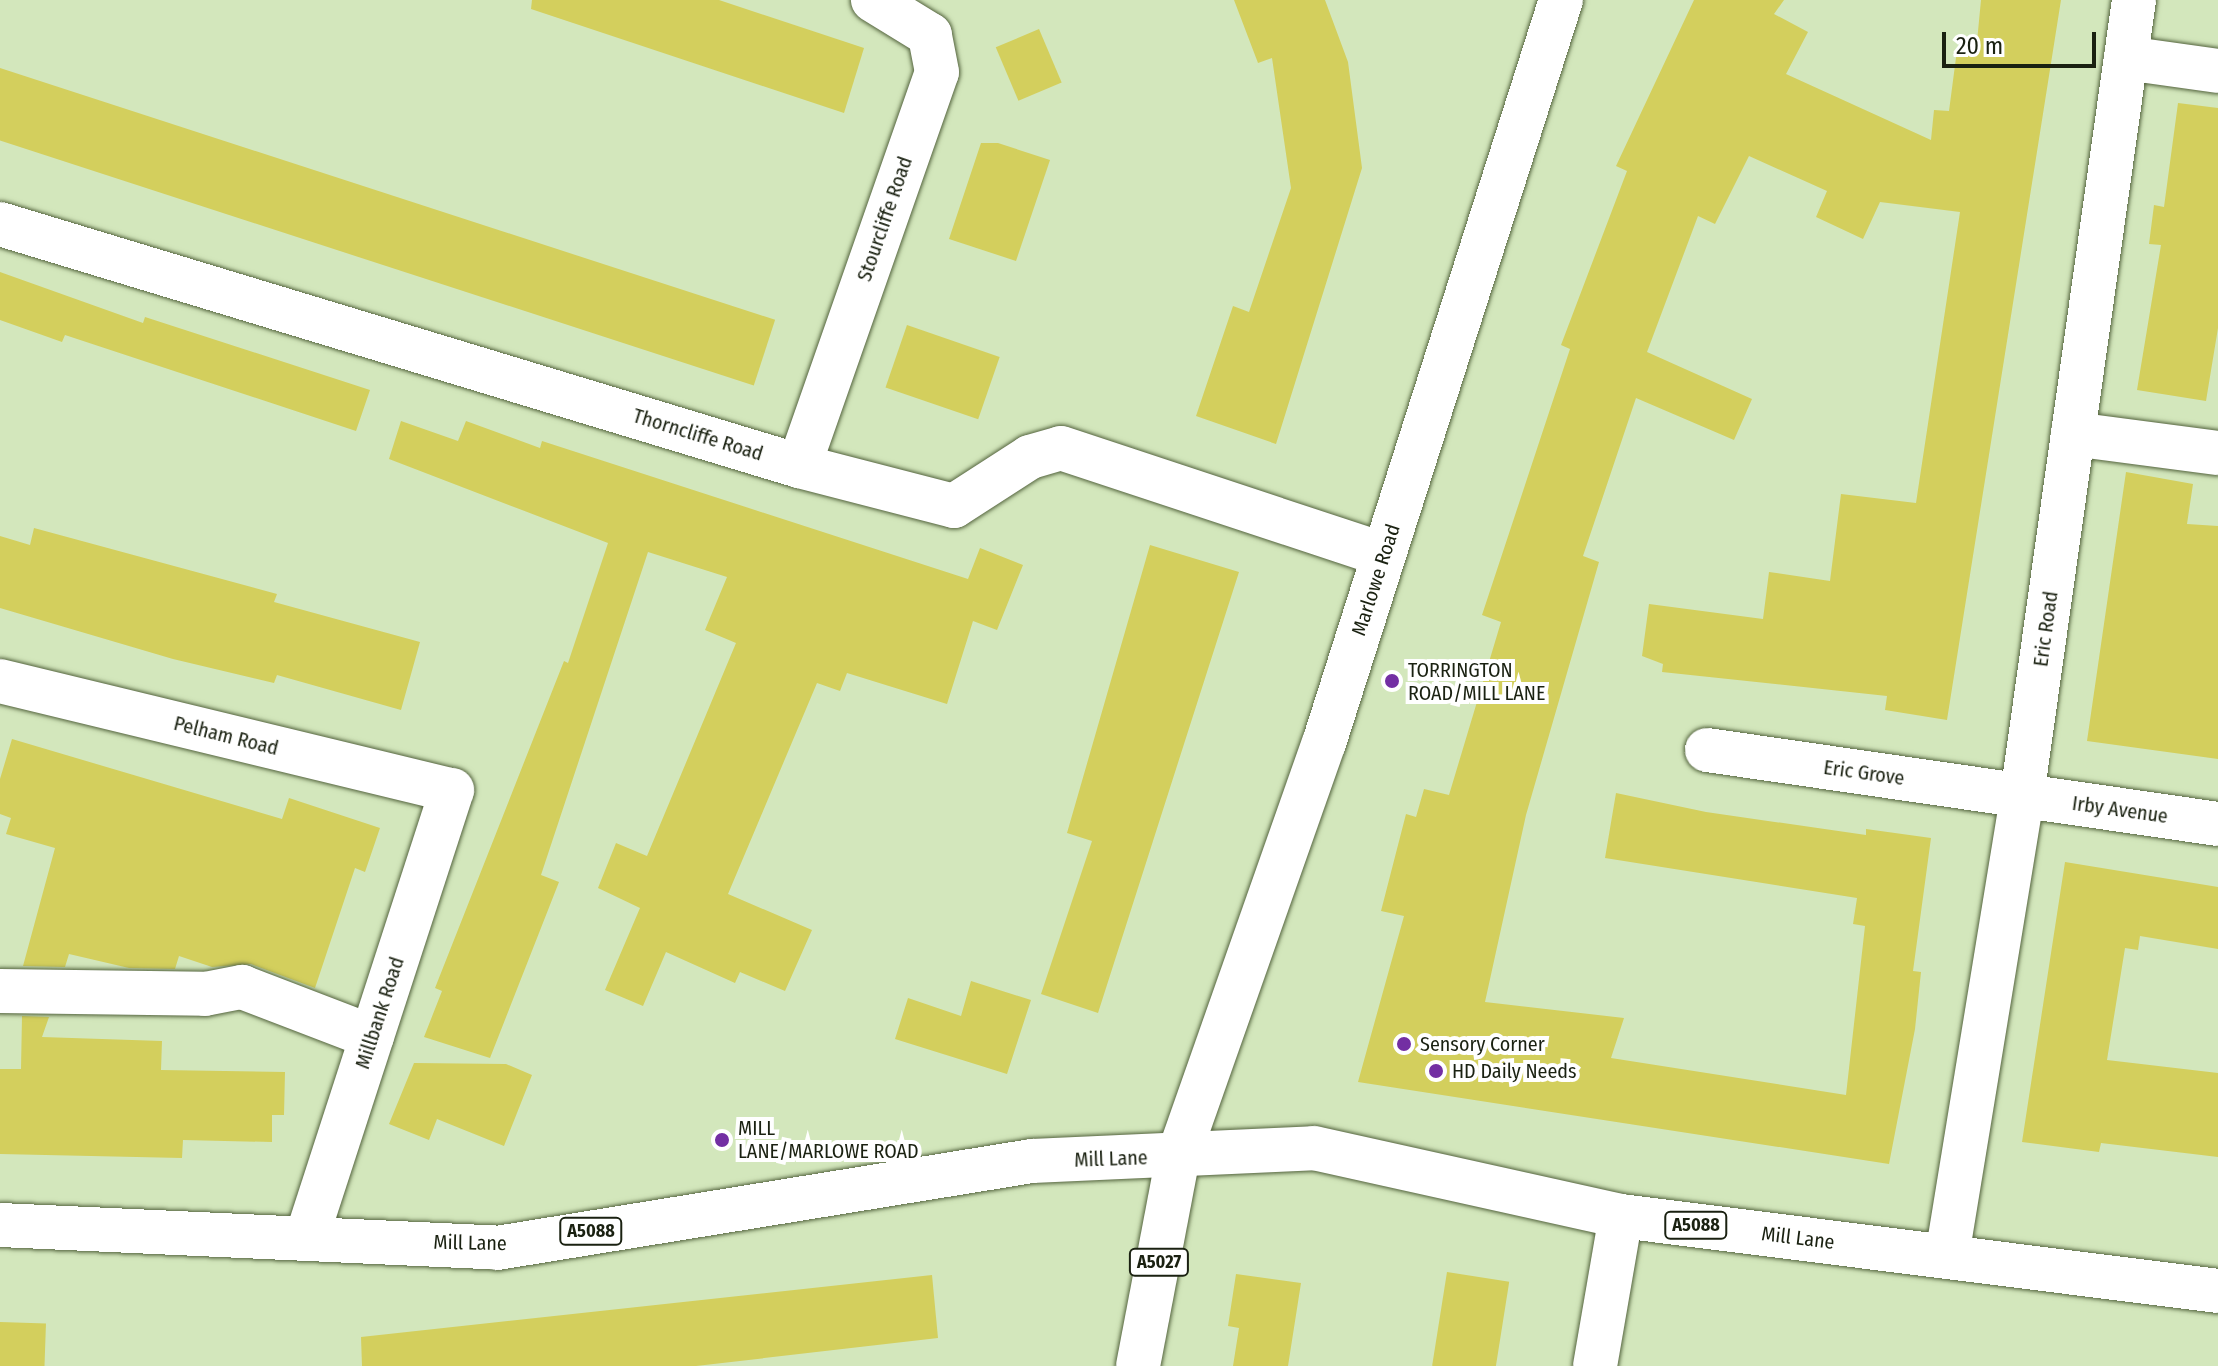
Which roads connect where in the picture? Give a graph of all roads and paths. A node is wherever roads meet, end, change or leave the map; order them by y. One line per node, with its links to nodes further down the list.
1 (873, 0): 9 (street, Stourcliffe Road)
2 (2134, 0): 4 (street, Eric Road)
3 (1548, 3): 10 (street, Marlowe Road)
4 (2126, 58): 5 (street); 7 (street, Eric Road)
5 (2218, 71)
6 (0, 224): 9 (street, Thorncliffe Road)
7 (2073, 434): 8 (street); 14 (street, Eric Road)
8 (2218, 453)
9 (799, 466): 10 (street, Thorncliffe Road)
10 (1384, 555): 18 (street, Marlowe Road)
11 (0, 681): 13 (street, Pelham Road)
12 (1707, 750): 14 (street, Eric Grove)
13 (452, 790): 17 (street, Millbank Road)
14 (2022, 796): 15 (street, Irby Avenue); 22 (street, Eric Road)
15 (2218, 824)
16 (0, 991): 17 (street)
17 (372, 1037): 21 (street, Millbank Road)
18 (1178, 1157): 19 (street, Mill Lane / A5088); 21 (street, Mill Lane / A5088); 24 (street, A5027)
19 (1621, 1216): 22 (street, Mill Lane / A5088); 25 (street)
20 (0, 1225): 21 (street, Mill Lane / A5088)
21 (307, 1235)
22 (1947, 1256): 23 (street, Mill Lane / A5088)
23 (2218, 1291)
24 (1138, 1366)
25 (1595, 1366)

